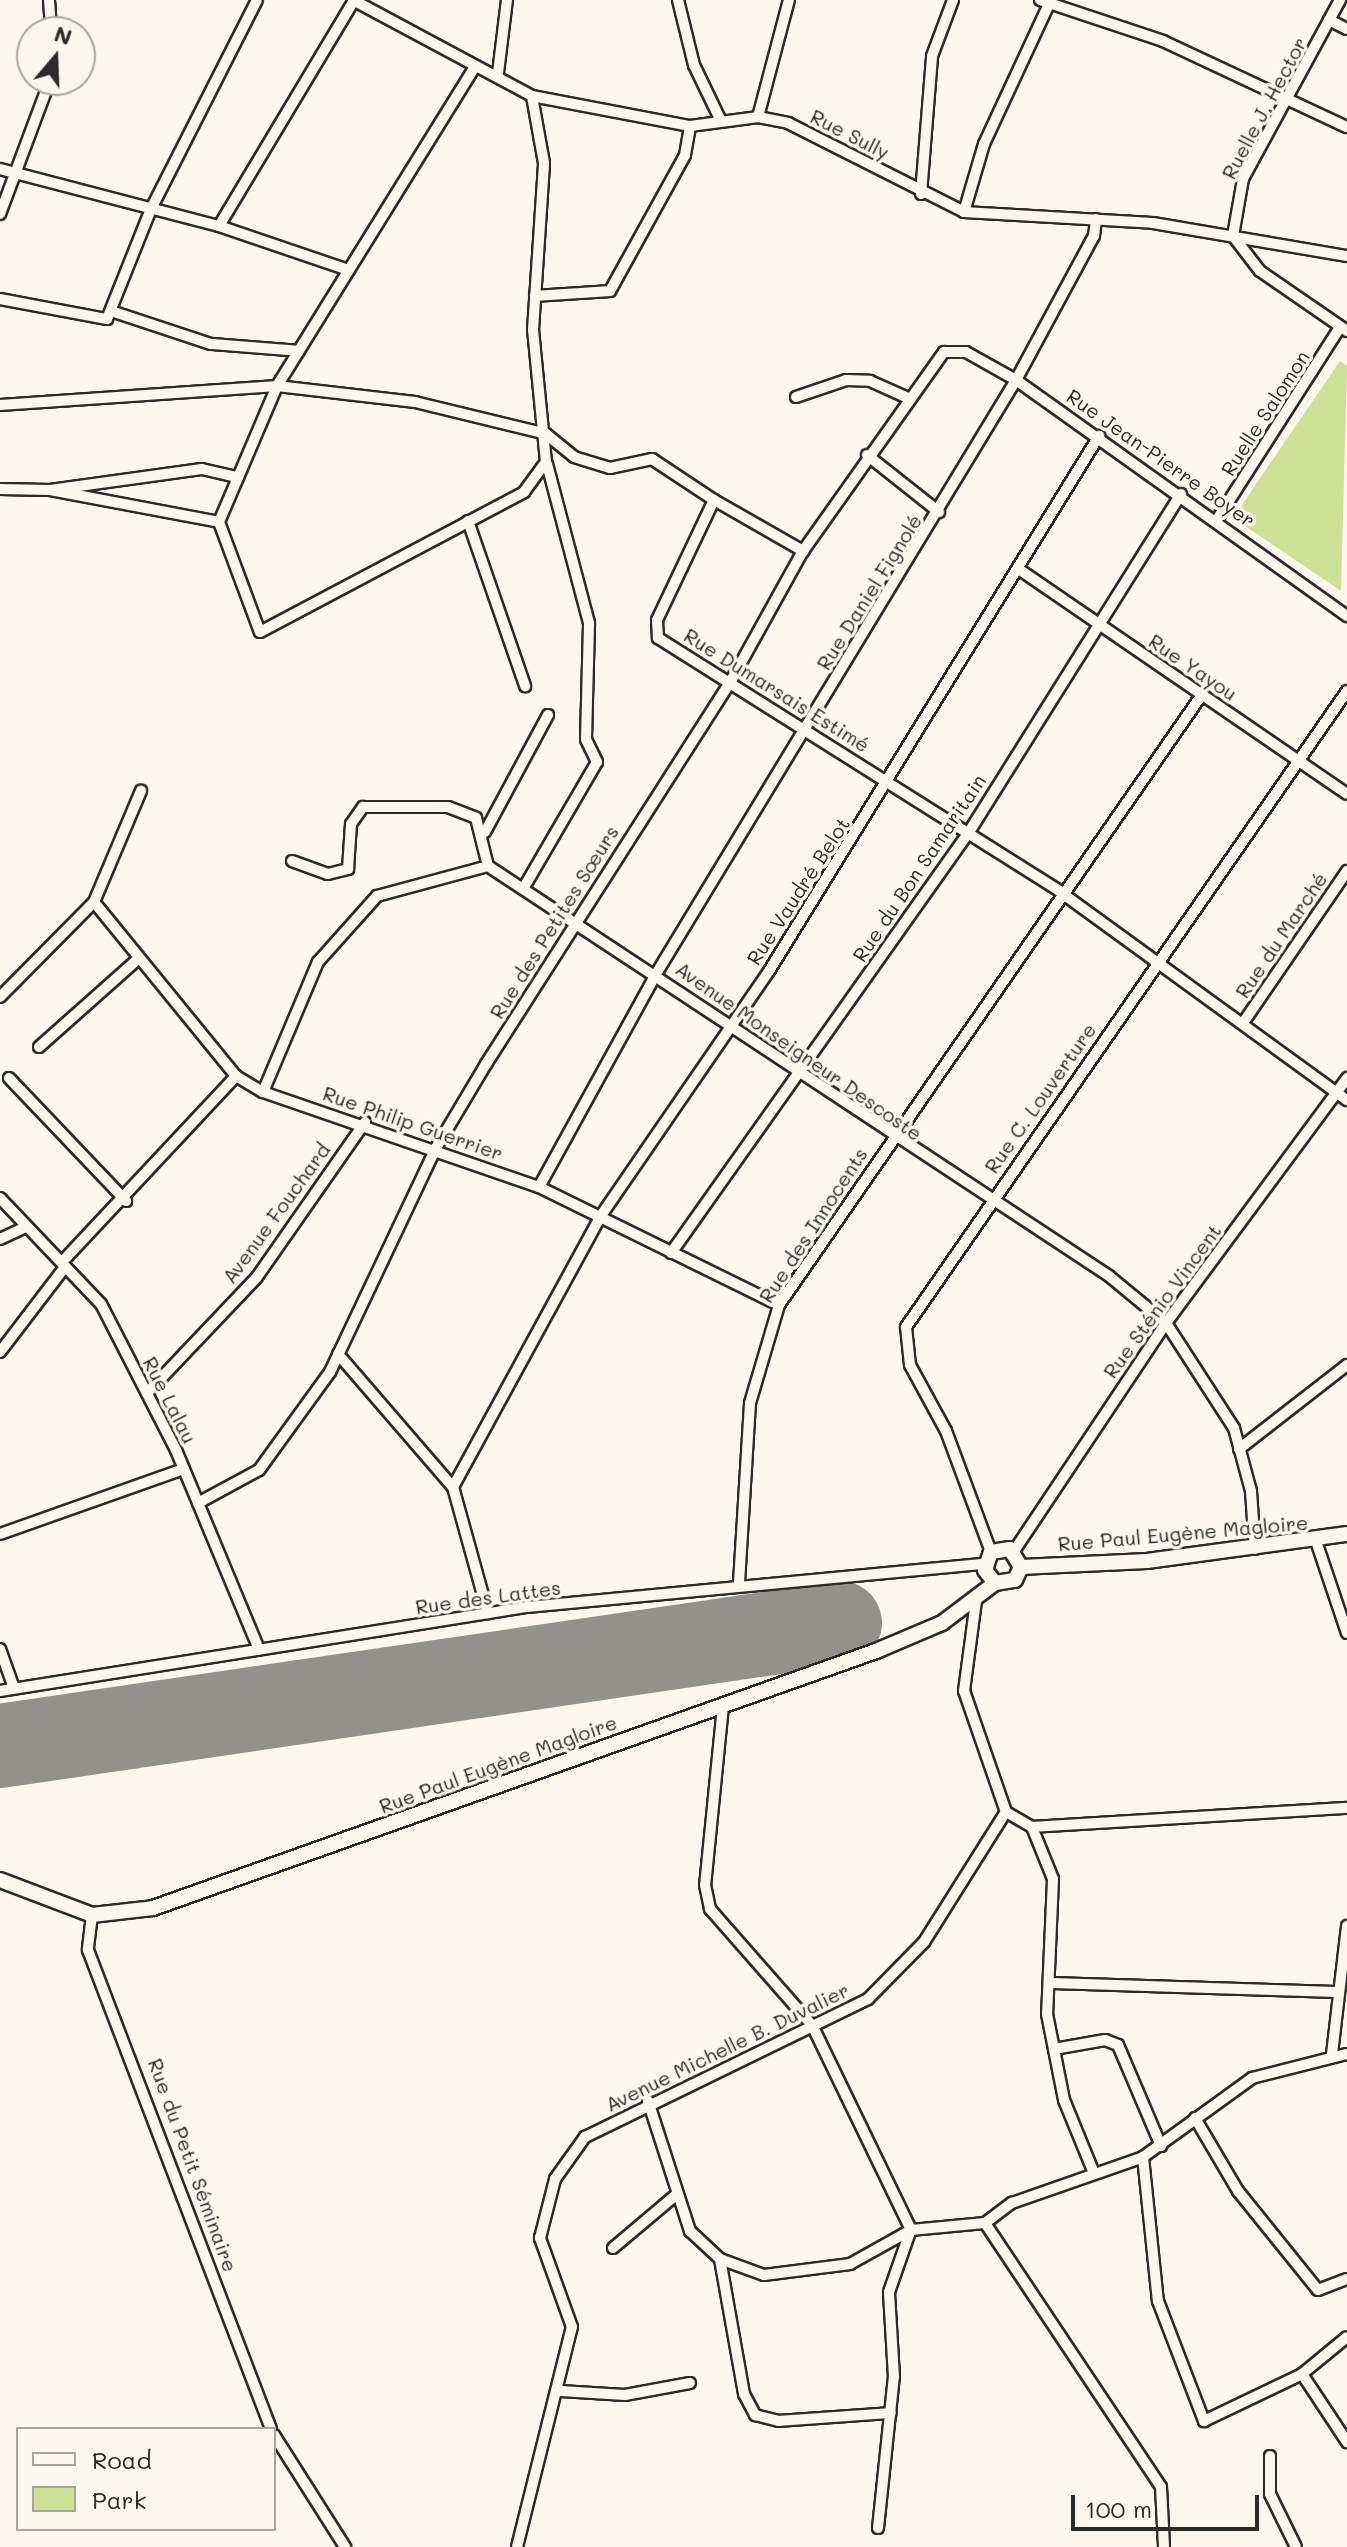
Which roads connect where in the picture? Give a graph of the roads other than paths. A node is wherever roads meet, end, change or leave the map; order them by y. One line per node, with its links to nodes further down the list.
1 (257, 0): 23 (street)
2 (354, 0): 11 (street, Rue Sully); 27 (street)
3 (507, 0): 12 (street)
4 (678, 0): 17 (street)
5 (789, 0): 16 (street)
6 (953, 0): 22 (street)
7 (1340, 0): 9 (street, Ruelle J. Hector)
8 (1044, 2): 15 (street); 24 (street)
9 (1329, 20): 10 (street); 15 (street, Ruelle J. Hector)
10 (1347, 29)
11 (474, 68): 12 (street, Rue Sully); 30 (street)
12 (498, 73): 14 (street, Rue Sully)
13 (44, 96): 21 (street)
14 (532, 96): 18 (street, Rue Sully); 31 (street)
15 (1289, 100): 19 (street); 28 (street, Ruelle J. Hector)
16 (758, 117): 17 (street, Rue Sully); 22 (street, Rue Sully)
17 (721, 121): 18 (street, Rue Sully)
18 (690, 126): 31 (street)
19 (1347, 127)
20 (0, 169): 21 (street)
21 (14, 172): 23 (street); 25 (street)
22 (921, 194): 24 (street, Rue Sully)
23 (151, 209): 27 (street); 33 (street)
24 (964, 212): 26 (street, Rue Sully)
25 (0, 214)
26 (1096, 219): 28 (street, Rue Sully); 37 (street, Rue Daniel Fignolé)
27 (219, 226): 30 (street)
28 (1233, 236): 29 (street, Rue Sully); 34 (street)
29 (1347, 256)
30 (348, 270): 35 (street)
31 (535, 296): 42 (street)
32 (0, 299): 33 (street)
33 (111, 311): 35 (street)
34 (1344, 329): 52 (street, Ruelle Salomon)
35 (299, 351): 38 (street)
36 (944, 352): 37 (street, Rue Jean-Pierre Boyer); 40 (street, Rue des Petites Sœurs)
37 (1016, 380): 43 (street, Rue Jean-Pierre Boyer); 51 (street, Rue Daniel Fignolé)
38 (277, 386): 41 (street); 42 (street); 46 (street)
39 (796, 397): 40 (street)
40 (908, 398): 44 (street, Rue des Petites Sœurs)
41 (0, 405)
42 (546, 434): 45 (street); 50 (street)
43 (1099, 436): 49 (street, Rue Jean-Pierre Boyer); 56 (street, Rue Vaudré Belot)
44 (867, 455): 51 (street); 55 (street, Rue des Petites Sœurs)
45 (546, 462): 53 (street); 74 (street)
46 (238, 477): 48 (street); 54 (street)
47 (0, 489): 48 (street)
48 (50, 490): 54 (street)
49 (1181, 494): 52 (street, Rue Jean-Pierre Boyer); 58 (street, Rue du Bon Samaritain)
50 (714, 500): 55 (street); 59 (street, Rue Dumarsais Estimé)
51 (939, 512): 64 (street, Rue Daniel Fignolé)
52 (1218, 518): 57 (street, Rue Jean-Pierre Boyer)
53 (468, 521): 54 (street); 60 (street)
54 (219, 522)
55 (803, 551): 59 (street, Rue des Petites Sœurs)
56 (1020, 570): 58 (street, Rue Yayou); 66 (street, Rue Vaudré Belot)
57 (1347, 616)
58 (1098, 624): 62 (street, Rue Yayou); 70 (street, Rue du Bon Samaritain)
59 (732, 679): 64 (street, Rue Dumarsais Estimé); 77 (street, Rue des Petites Sœurs)
60 (525, 686)
61 (1347, 691): 65 (street, Rue C. Louverture)
62 (1201, 696): 65 (street, Rue Yayou); 75 (street, Rue des Innocents)
63 (548, 715): 69 (street)
64 (805, 728): 66 (street, Rue Dumarsais Estimé); 80 (street, Rue Daniel Fignolé)
65 (1297, 759): 68 (street, Rue Yayou); 79 (street, Rue C. Louverture)
66 (889, 781): 70 (street, Rue Dumarsais Estimé); 83 (street, Rue Vaudré Belot)
67 (141, 791): 76 (street)
68 (1347, 794)
69 (485, 832): 71 (street); 72 (street)
70 (969, 832): 75 (street, Rue Dumarsais Estimé); 85 (street, Rue du Bon Samaritain)
71 (292, 861)
72 (488, 866): 74 (street, Avenue Monseigneur Descoste); 89 (street)
73 (1347, 871): 82 (street, Rue du Marché)
74 (523, 889): 77 (street, Avenue Monseigneur Descoste)
75 (1059, 891): 79 (street, Rue Dumarsais Estimé); 93 (street, Rue des Innocents)
76 (94, 902): 78 (street, Rue Philip Guerrier); 81 (street)
77 (574, 920): 80 (street, Avenue Monseigneur Descoste); 94 (street, Rue des Petites Sœurs)
78 (138, 959): 84 (street); 86 (street, Rue Philip Guerrier)
79 (1158, 964): 82 (street, Rue Dumarsais Estimé); 98 (street, Rue C. Louverture)
80 (656, 974): 83 (street, Avenue Monseigneur Descoste); 95 (street, Rue Daniel Fignolé)
81 (0, 997)
82 (1245, 1020): 90 (street, Rue Dumarsais Estimé)
83 (729, 1023): 85 (street, Avenue Monseigneur Descoste); 99 (street, Rue Vaudré Belot)
84 (39, 1047)
85 (799, 1071): 93 (street, Avenue Monseigneur Descoste); 102 (street, Rue du Bon Samaritain)
86 (236, 1076): 89 (street, Rue Philip Guerrier); 97 (street)
87 (9, 1078): 97 (street)
88 (1347, 1078): 90 (street, Rue Sténio Vincent)
89 (263, 1092): 92 (street, Rue Philip Guerrier)
90 (1337, 1092): 91 (street, Rue Dumarsais Estimé); 105 (street, Rue Sténio Vincent)
91 (1347, 1100)
92 (365, 1122): 94 (street, Rue Philip Guerrier); 109 (street, Avenue Fouchard)
93 (891, 1137): 98 (street, Avenue Monseigneur Descoste); 104 (street, Rue des Innocents)
94 (436, 1148): 95 (street, Rue Philip Guerrier); 107 (street, Rue des Petites Sœurs)
95 (539, 1187): 99 (street, Rue Philip Guerrier)
96 (0, 1198): 100 (street, Rue Lalau)
97 (126, 1201): 103 (street)
98 (990, 1202): 105 (street, Avenue Monseigneur Descoste); 119 (street, Rue C. Louverture)
99 (600, 1217): 102 (street, Rue Philip Guerrier); 112 (street, Rue Vaudré Belot)
100 (26, 1227): 101 (street); 103 (street, Rue Lalau)
101 (0, 1239)
102 (671, 1253): 104 (street, Rue Philip Guerrier)
103 (63, 1265): 106 (street); 109 (street, Rue Lalau)
104 (779, 1305): 121 (street, Rue des Innocents)
105 (1166, 1323): 110 (street, Avenue Monseigneur Descoste); 118 (street, Rue Sténio Vincent)
106 (0, 1352)
107 (338, 1354): 112 (street); 113 (street, Rue des Petites Sœurs)
108 (1347, 1365): 110 (street)
109 (147, 1393): 111 (street, Rue Lalau)
110 (1239, 1449): 117 (street, Avenue Monseigneur Descoste)
111 (184, 1469): 113 (street, Rue Lalau); 114 (street)
112 (453, 1487): 124 (street)
113 (198, 1503): 127 (street, Rue Lalau)
114 (0, 1534)
115 (1347, 1534): 116 (main road, Rue Paul Eugène Magloire)
116 (1316, 1541): 117 (main road, Rue Paul Eugène Magloire); 125 (street)
117 (1255, 1549): 120 (main road, Rue Paul Eugène Magloire)
118 (1014, 1551): 119 (main road); 120 (main road)
119 (988, 1558): 121 (street, Rue des Lattes); 122 (main road)
120 (1021, 1567): 122 (main road, Rue Paul Eugène Magloire)
121 (739, 1583): 124 (street, Rue des Lattes)
122 (995, 1583): 123 (main road, Rue Paul Eugène Magloire)
123 (976, 1601): 130 (main road, Rue Paul Eugène Magloire); 132 (street)
124 (488, 1613): 127 (street, Rue des Lattes)
125 (1347, 1633)
126 (0, 1649): 128 (street)
127 (259, 1649): 128 (street, Rue des Lattes)
128 (14, 1688): 129 (street, Rue des Lattes)
129 (0, 1691)
130 (723, 1706): 135 (main road, Rue Paul Eugène Magloire); 139 (street)
131 (1347, 1808): 133 (street)
132 (1006, 1812): 133 (street); 139 (street, Avenue Michelle B. Duvalier)
133 (1032, 1827): 137 (street)
134 (0, 1880): 135 (main road, Rue Paul Eugène Magloire)
135 (92, 1915): 159 (street, Rue du Petit Séminaire)
136 (1347, 1926): 138 (street)
137 (1049, 1983): 138 (street); 140 (street)
138 (1339, 1992): 141 (street)
139 (812, 2025): 143 (street, Avenue Michelle B. Duvalier); 150 (street)
140 (1054, 2049): 145 (street); 147 (street)
141 (1332, 2054): 142 (street); 144 (street)
142 (1347, 2054)
143 (648, 2101): 148 (street); 157 (street, Avenue Michelle B. Duvalier)
144 (1195, 2118): 145 (street); 153 (street)
145 (1161, 2146): 146 (street)
146 (1143, 2157): 147 (street); 155 (street)
147 (1094, 2173): 149 (street)
148 (676, 2195): 151 (street); 152 (street)
149 (985, 2223): 150 (street); 166 (street)
150 (911, 2230): 152 (street); 158 (street)
151 (613, 2248)
152 (720, 2259): 158 (street)
153 (1347, 2279)
154 (1347, 2337): 155 (street)
155 (1302, 2374): 161 (street)
156 (690, 2383): 157 (street)
157 (561, 2391): 165 (street, Avenue Michelle B. Duvalier)
158 (891, 2413): 163 (street)
159 (270, 2427)
160 (276, 2438): 164 (street)
161 (1347, 2442)
162 (1270, 2456): 167 (street)
163 (878, 2528)
164 (345, 2547)
165 (517, 2547)
166 (1164, 2547)
167 (1296, 2547)

